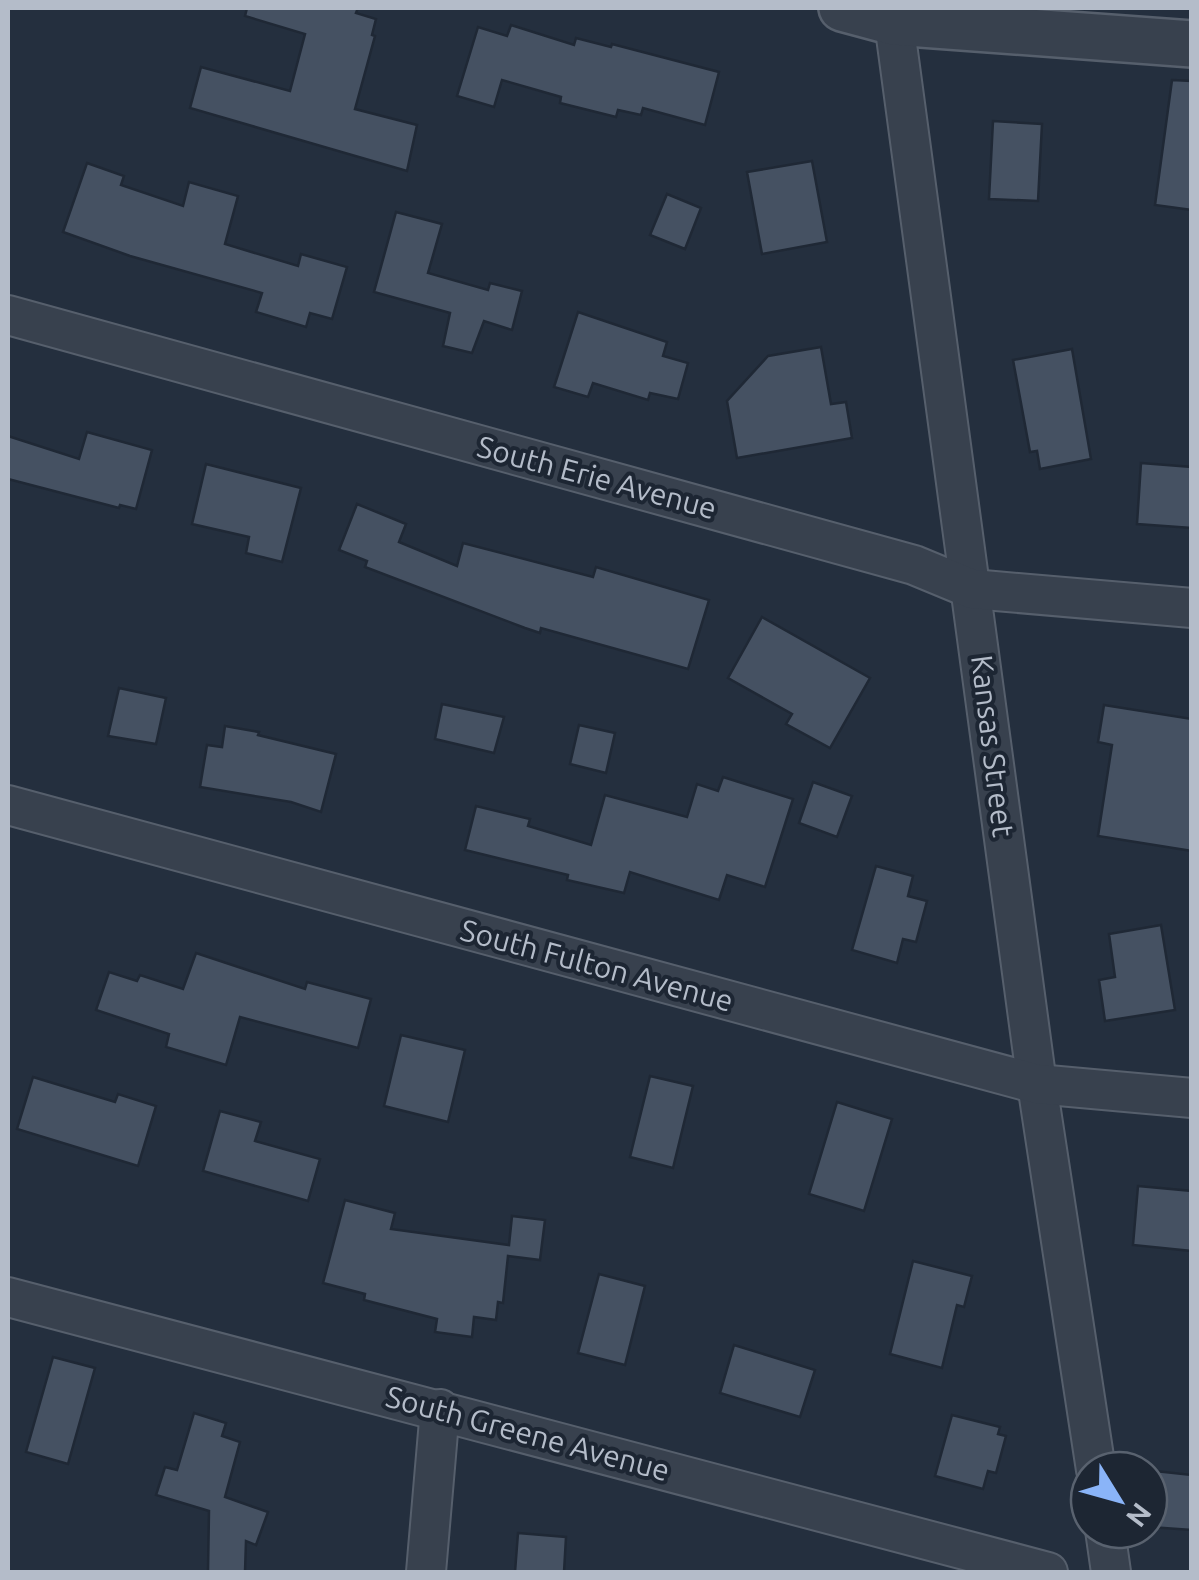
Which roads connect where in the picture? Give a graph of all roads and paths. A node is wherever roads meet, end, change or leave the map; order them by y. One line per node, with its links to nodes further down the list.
1 (842, 8): 2 (street)
2 (894, 22): 3 (street); 5 (street, Kansas Street)
3 (1192, 44)
4 (8, 314): 5 (street, South Erie Avenue)
5 (972, 588): 6 (street, South Erie Avenue); 8 (street, Kansas Street)
6 (1192, 608)
7 (8, 805): 8 (street, South Fulton Avenue)
8 (1037, 1084): 9 (street, South Fulton Avenue); 12 (street, Kansas Street)
9 (1192, 1098)
10 (8, 1297): 11 (street, South Greene Avenue)
11 (440, 1409): 13 (street); 14 (street, South Greene Avenue)
12 (1093, 1450)
13 (426, 1572)
14 (1048, 1572)

